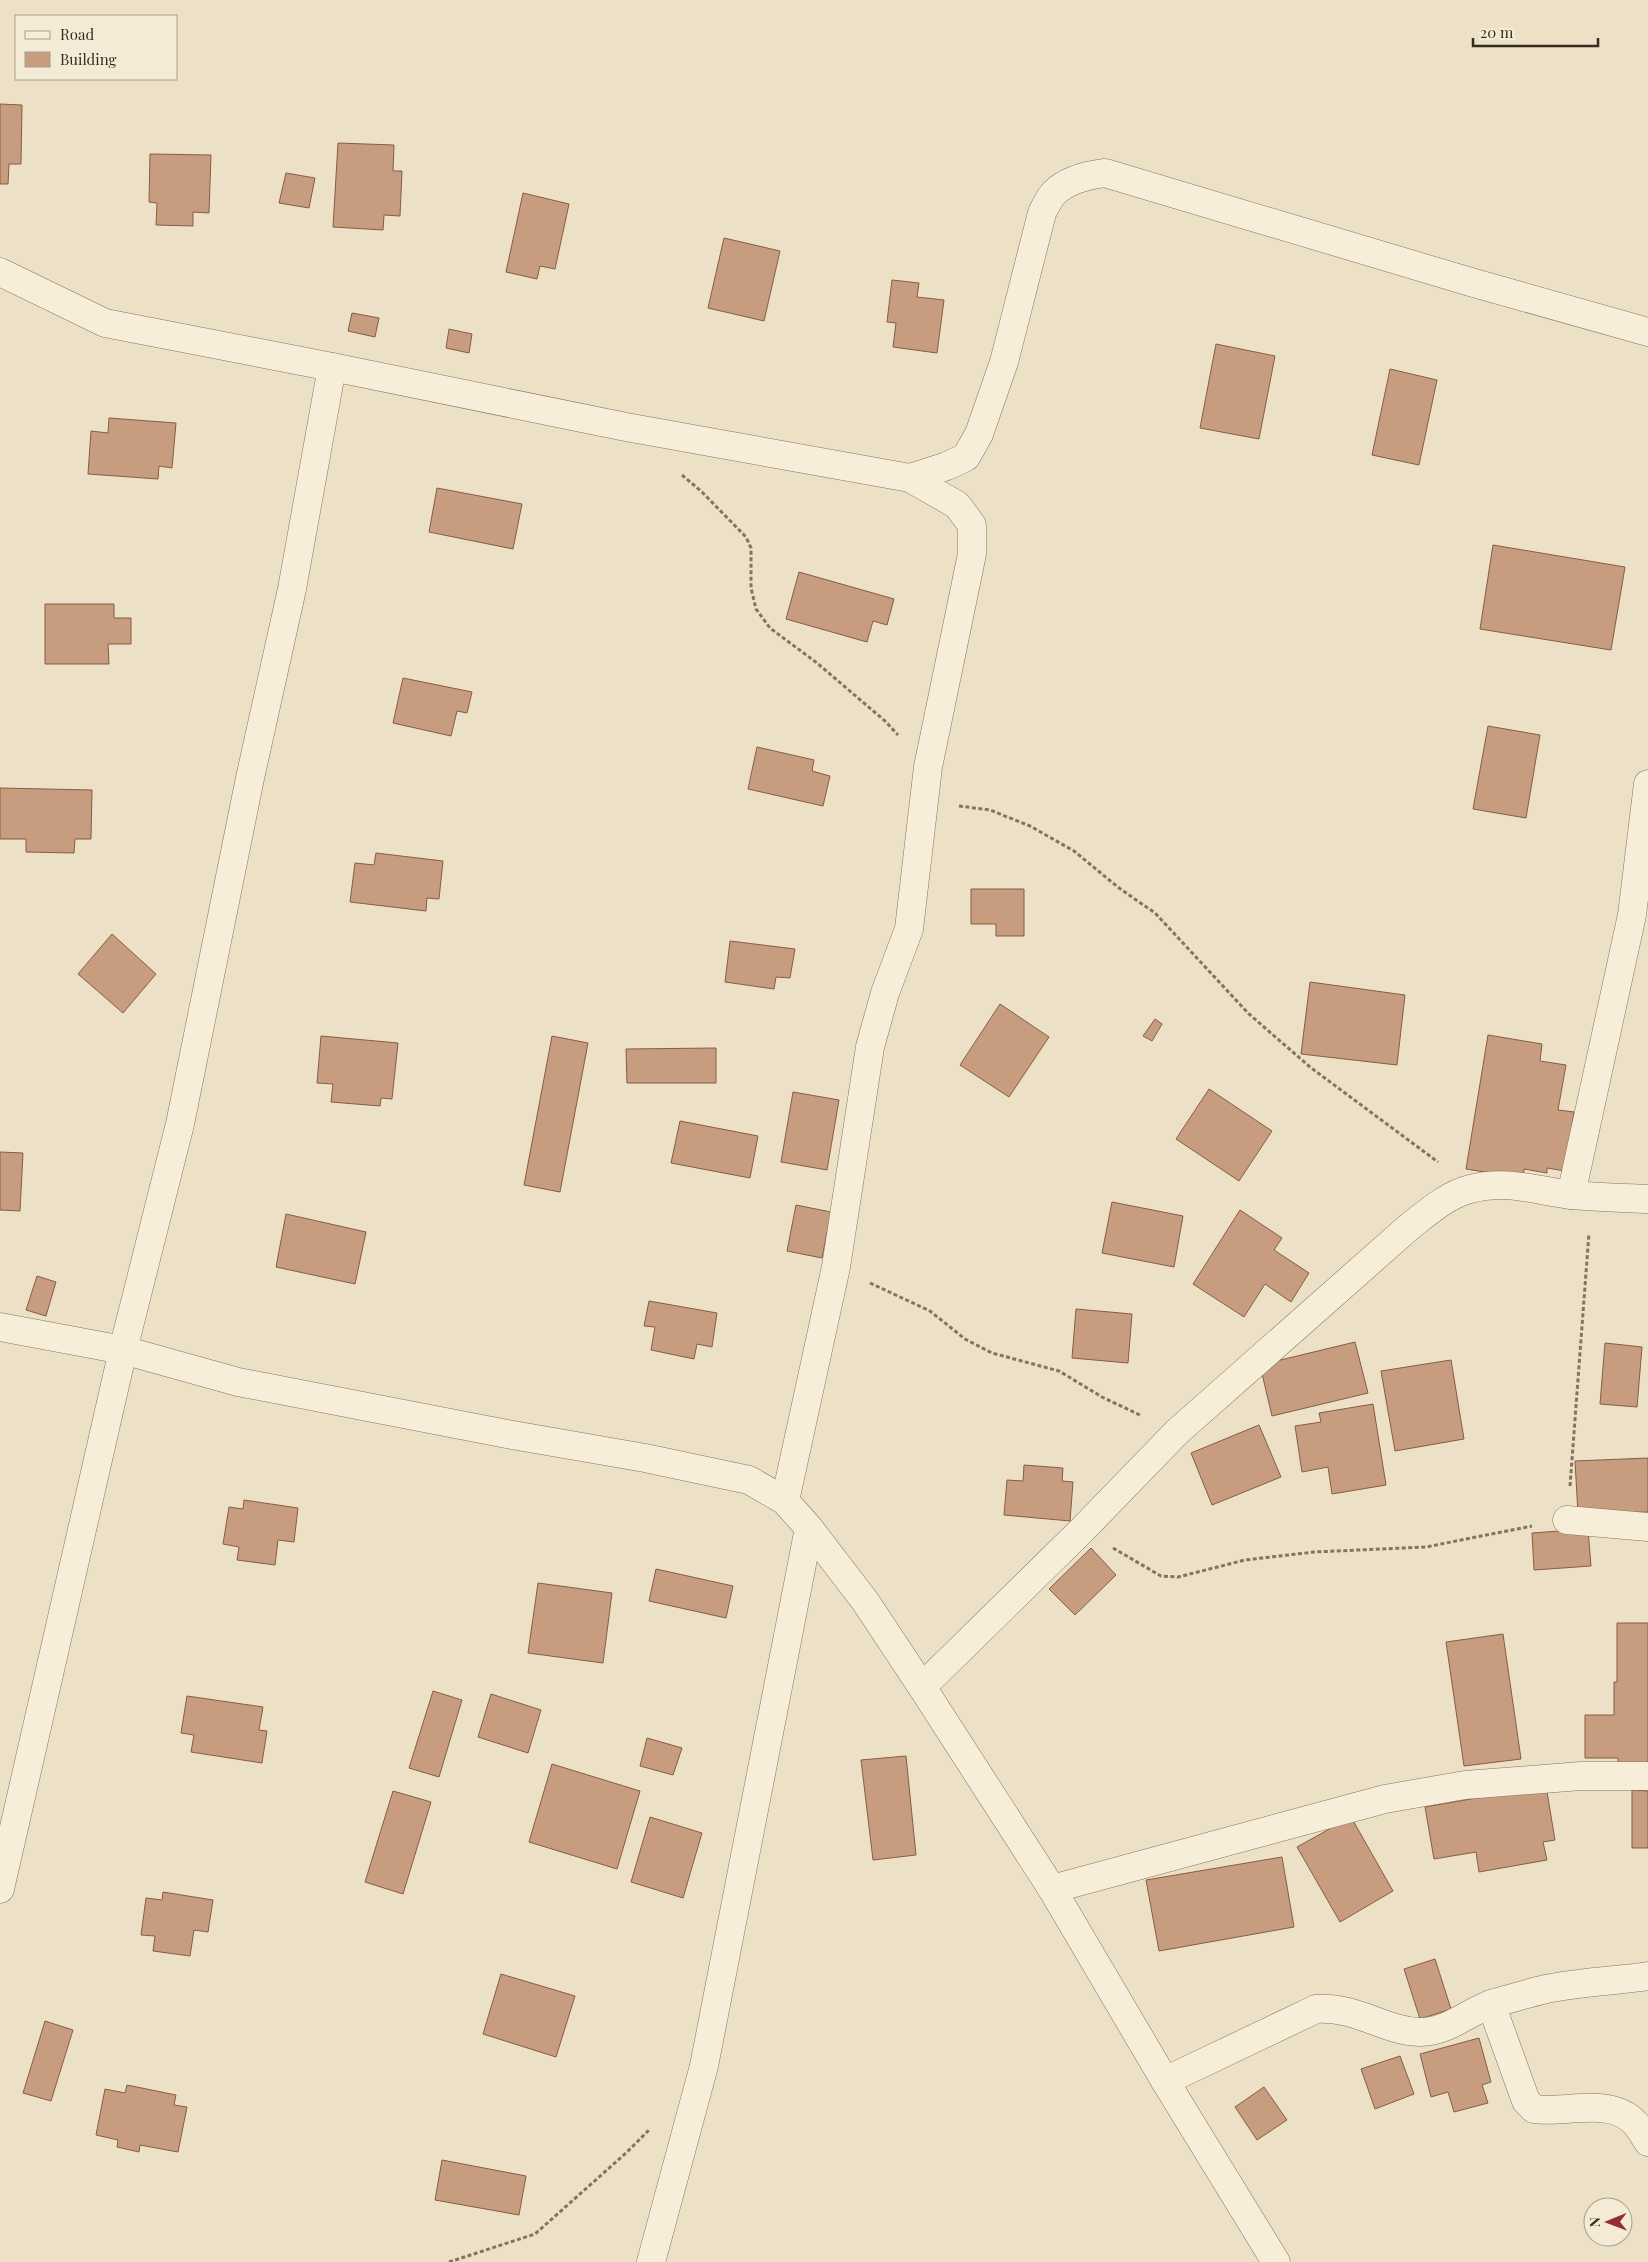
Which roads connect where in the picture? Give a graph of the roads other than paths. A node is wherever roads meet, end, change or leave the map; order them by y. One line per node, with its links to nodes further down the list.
1 (0, 272): 3 (street)
2 (0, 281): 3 (street)
3 (27, 285): 5 (street)
4 (1648, 332): 6 (street)
5 (332, 367): 6 (street); 11 (street)
6 (910, 478): 12 (street)
7 (1648, 784): 8 (street)
8 (1581, 1195): 9 (street); 16 (street)
9 (1648, 1199)
10 (0, 1327): 11 (street)
11 (123, 1350): 12 (street); 18 (street)
12 (785, 1501): 15 (street)
13 (1567, 1520): 14 (street)
14 (1648, 1527)
15 (809, 1528): 16 (street); 24 (street)
16 (922, 1687): 19 (street)
17 (1648, 1776): 19 (street)
18 (0, 1888)
19 (1052, 1889): 22 (street)
20 (1648, 1976): 21 (street)
21 (1491, 2004): 22 (street); 23 (street)
22 (1165, 2081): 25 (street)
23 (1648, 2142)
24 (651, 2262)
25 (1276, 2262)

